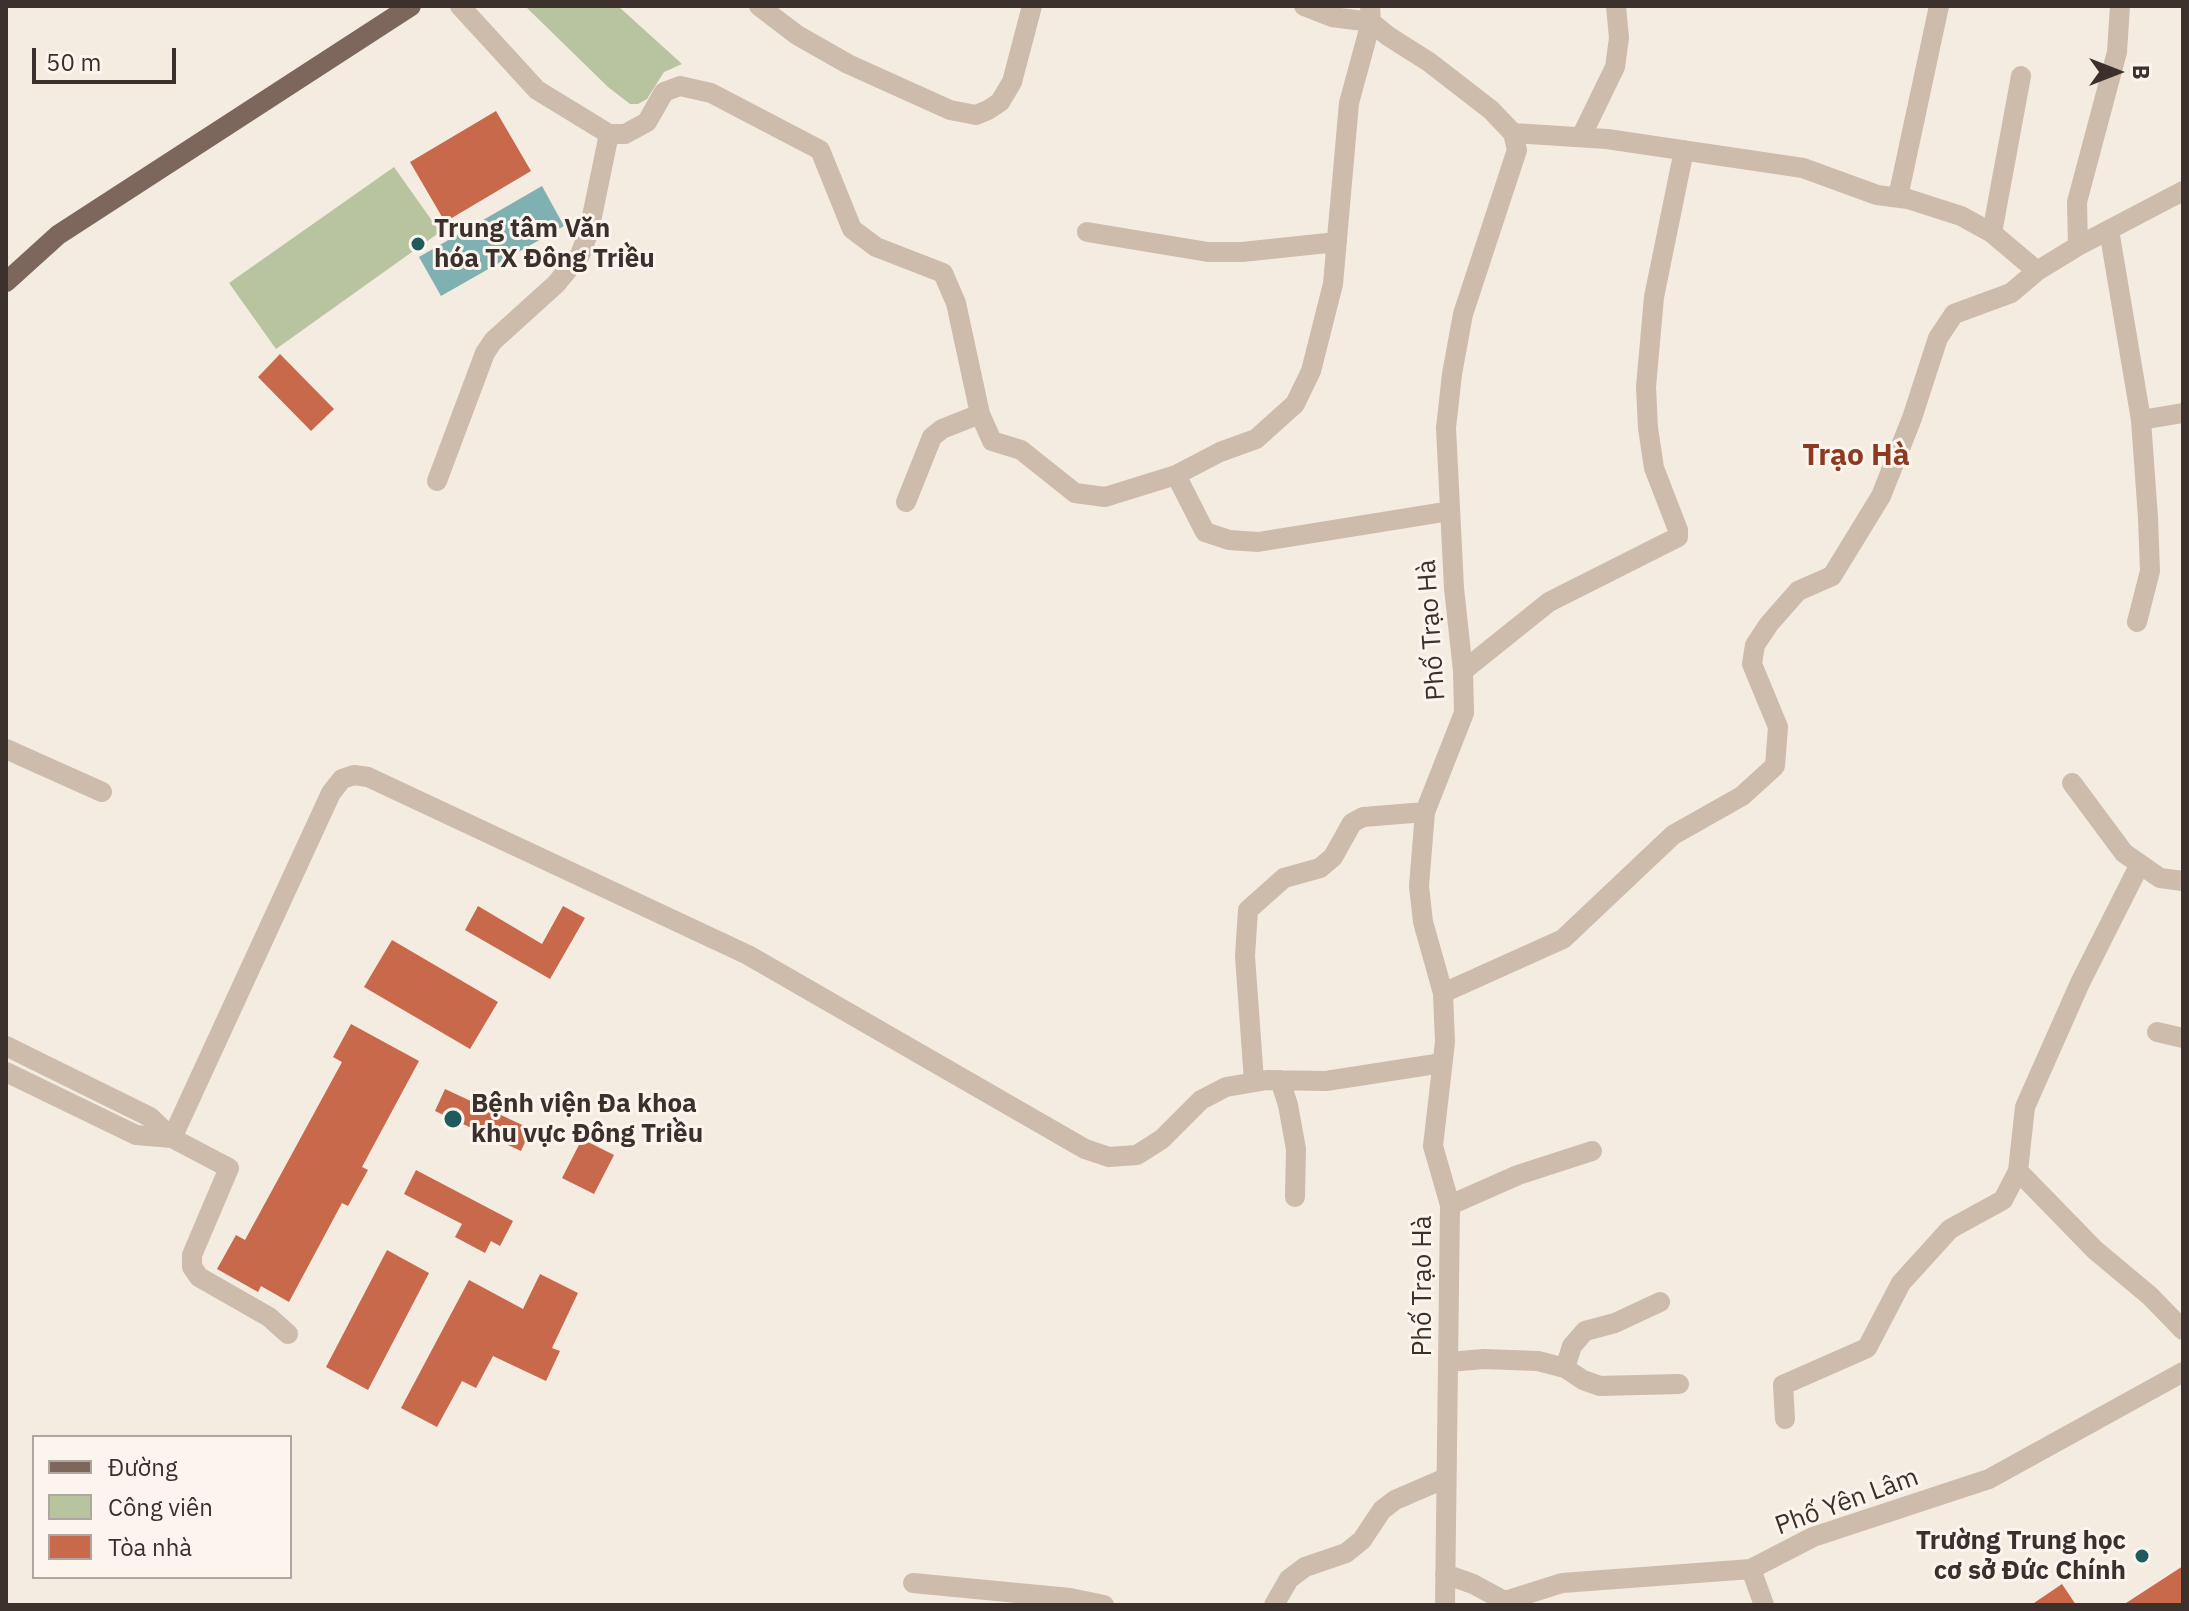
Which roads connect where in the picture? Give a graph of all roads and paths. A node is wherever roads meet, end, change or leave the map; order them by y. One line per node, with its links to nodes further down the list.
1 (411, 6): 23 (main road)
2 (460, 6): 12 (street)
3 (759, 6): 4 (street)
4 (1032, 6)
5 (1304, 6): 9 (street)
6 (1616, 6): 13 (street)
7 (1939, 6): 16 (street)
8 (2120, 6): 21 (street)
9 (1370, 14): 11 (street); 20 (street)
10 (2021, 76): 19 (street)
11 (1513, 133): 13 (street); 30 (street, Phố Trạo Hà)
12 (609, 134): 25 (street); 28 (street)
13 (1581, 137): 14 (street)
14 (1684, 150): 16 (street); 32 (street)
15 (2183, 191): 17 (street)
16 (1898, 197): 19 (street)
17 (2109, 230): 21 (street); 26 (street)
18 (1087, 232): 20 (street)
19 (1992, 233): 22 (street)
20 (1337, 242): 27 (street)
21 (2078, 246): 22 (street)
22 (2037, 271): 39 (street)
23 (6, 282)
24 (2183, 413): 26 (street)
25 (980, 414): 27 (street); 29 (street)
26 (2141, 420): 31 (street)
27 (1176, 475): 30 (street)
28 (437, 481)
29 (906, 502)
30 (1450, 511): 32 (street, Phố Trạo Hà)
31 (2137, 622)
32 (1463, 671): 36 (street, Phố Trạo Hà)
33 (6, 749): 35 (street)
34 (2072, 783): 37 (street)
35 (102, 792)
36 (1425, 812): 39 (street, Phố Trạo Hà); 46 (street)
37 (2140, 864): 38 (street); 49 (street)
38 (2183, 881)
39 (1443, 993): 43 (street, Phố Trạo Hà)
40 (2157, 1032): 41 (street)
41 (2183, 1038)
42 (6, 1046): 47 (street)
43 (1442, 1063): 45 (street); 51 (street, Phố Trạo Hà)
44 (6, 1072): 47 (street)
45 (1280, 1080): 46 (street); 50 (street)
46 (1254, 1081): 47 (street)
47 (172, 1138): 54 (street)
48 (1592, 1151): 51 (street)
49 (2018, 1171): 53 (street); 59 (street)
50 (1295, 1197)
51 (1450, 1205): 55 (street, Phố Trạo Hà)
52 (1660, 1302): 56 (street)
53 (2183, 1330)
54 (288, 1334)
55 (1449, 1362): 56 (street); 60 (street, Phố Trạo Hà)
56 (1565, 1368): 58 (street)
57 (2183, 1372): 61 (street, Phố Yên Lâm)
58 (1679, 1384)
59 (1785, 1419)
60 (1446, 1478): 62 (street, Phố Trạo Hà); 64 (street)
61 (1751, 1569): 65 (street, Phố Yên Lâm); 68 (street)
62 (1445, 1574): 65 (street); 67 (street, Phố Trạo Hà)
63 (913, 1583): 66 (street)
64 (1278, 1601)
65 (1509, 1603)
66 (1104, 1605)
67 (1445, 1605)
68 (1764, 1605)

